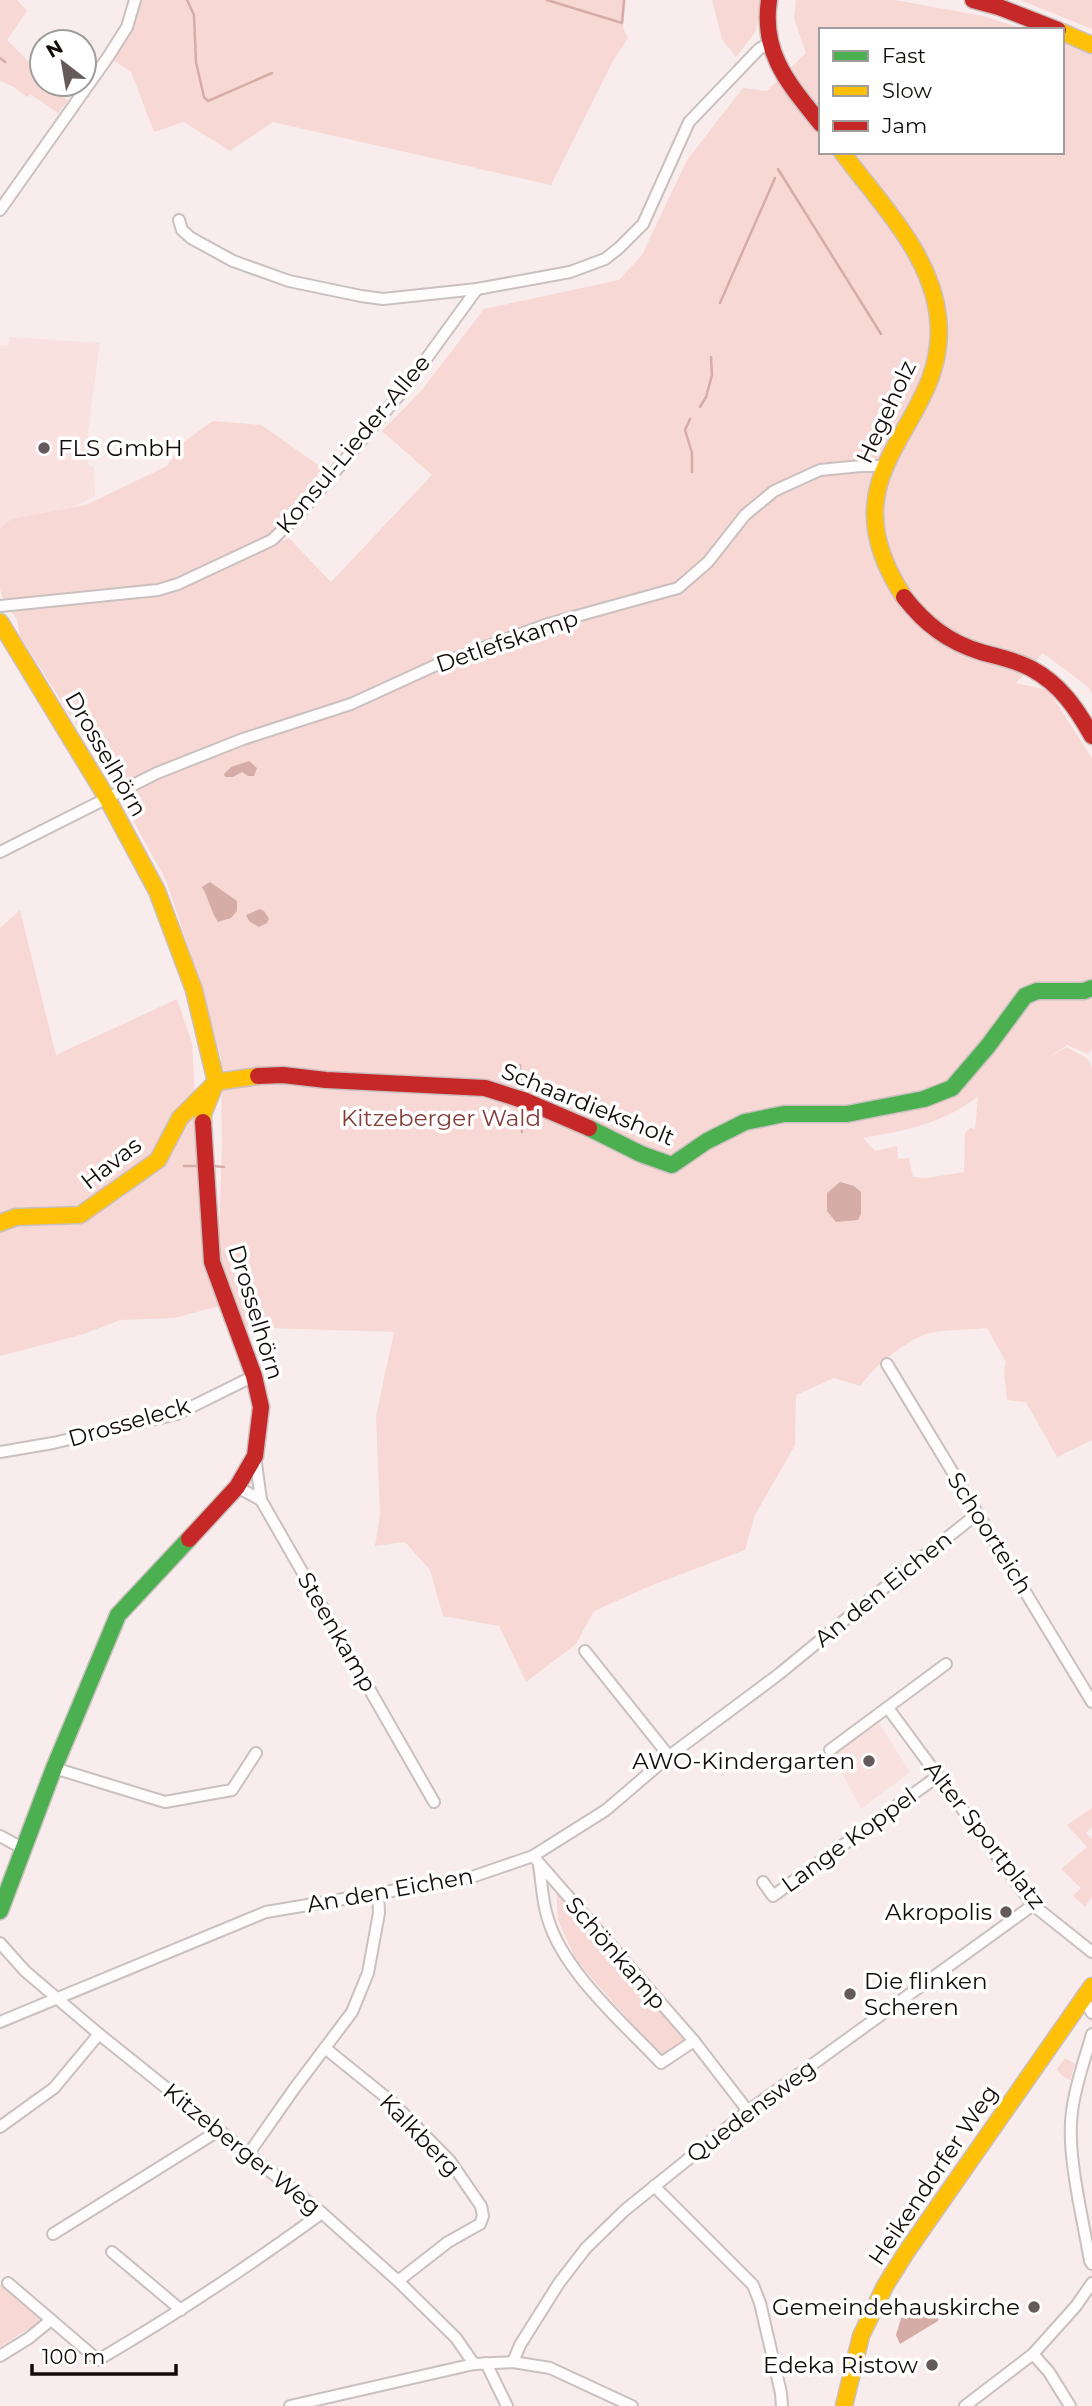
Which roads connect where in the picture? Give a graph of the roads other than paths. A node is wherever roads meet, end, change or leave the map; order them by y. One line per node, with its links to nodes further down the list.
1 (135, 0): 10 (street)
2 (769, 0): 6 (street)
3 (973, 0): 4 (street)
4 (1053, 28)
5 (1064, 33): 7 (street)
6 (769, 43): 8 (street); 12 (street)
7 (1092, 45)
8 (819, 122)
9 (844, 154): 13 (street, Hegeholz)
10 (0, 210)
11 (179, 220): 12 (street)
12 (477, 289): 14 (street, Konsul-Lieder-Allee)
13 (883, 466): 16 (street, Hegeholz); 17 (street, Detlefskamp)
14 (0, 606)
15 (0, 622): 17 (street, Drosselhörn)
16 (1092, 736)
17 (107, 798): 18 (street); 20 (street, Drosselhörn)
18 (0, 852)
19 (1092, 988): 20 (street, Schaardieksholt)
20 (216, 1082): 21 (street, Havas); 23 (street, Drosselhörn)
21 (0, 1223)
22 (887, 1364): 28 (street, Schoorteich)
23 (254, 1376): 24 (street, Drosseleck); 25 (street, Drosselhörn)
24 (0, 1452)
25 (255, 1456): 26 (street, Drosselhörn); 27 (street, Steenkamp)
26 (237, 1487): 27 (street); 36 (street, Drosselhörn)
27 (261, 1500): 38 (street, Steenkamp)
28 (977, 1514): 31 (street, Schoorteich); 35 (street, An den Eichen)
29 (585, 1651): 35 (street)
30 (946, 1664): 32 (street)
31 (1092, 1702)
32 (888, 1708): 33 (street); 37 (street, Alter Sportplatz)
33 (830, 1751)
34 (256, 1753): 36 (street)
35 (669, 1756): 41 (street, An den Eichen)
36 (54, 1768): 40 (street, Drosselhörn)
37 (938, 1776): 42 (street, Lange Koppel); 44 (street, Alter Sportplatz)
38 (433, 1802)
39 (0, 1836): 40 (street)
40 (22, 1848): 45 (street, Drosselhörn)
41 (536, 1861): 43 (street, An den Eichen); 55 (street, Schönkamp); 55 (street, Schönkamp)
42 (763, 1882)
43 (378, 1894): 49 (street, An den Eichen); 56 (street)
44 (1033, 1905): 47 (street, Alter Sportplatz); 57 (street, Quedensweg)
45 (0, 1911)
46 (0, 1943): 49 (street, Kitzeberger Weg)
47 (1092, 1952)
48 (1092, 1986): 50 (street, Heikendorfer Weg)
49 (57, 1997): 52 (street, An den Eichen); 53 (street, Kitzeberger Weg)
50 (1082, 2000): 51 (street); 79 (street, Heikendorfer Weg)
51 (1092, 2013)
52 (0, 2022)
53 (99, 2034): 58 (street); 59 (street, Kitzeberger Weg)
54 (1092, 2034): 65 (street)
55 (694, 2041): 57 (street, Schönkamp)
56 (325, 2048): 60 (street); 66 (street, Kalkberg)
57 (748, 2111): 61 (street, Quedensweg)
58 (0, 2127)
59 (218, 2131): 60 (street, Kitzeberger Weg); 63 (street)
60 (247, 2156): 62 (street, Kitzeberger Weg)
61 (654, 2186): 73 (street, Quedensweg); 78 (street)
62 (322, 2213): 66 (street, Kitzeberger Weg); 69 (street)
63 (53, 2234)
64 (112, 2252): 69 (street)
65 (1092, 2264)
66 (398, 2281): 74 (street, Kitzeberger Weg)
67 (8, 2283): 70 (street)
68 (1092, 2283): 71 (street)
69 (181, 2310): 70 (street)
70 (51, 2320): 72 (street)
71 (1033, 2354): 80 (street); 81 (street)
72 (0, 2356)
73 (513, 2362): 74 (street); 77 (street)
74 (480, 2364): 75 (street); 76 (street, Kitzeberger Weg)
75 (290, 2406)
76 (507, 2406)
77 (632, 2406)
78 (782, 2406)
79 (844, 2406)
80 (965, 2406)
81 (1070, 2406)

